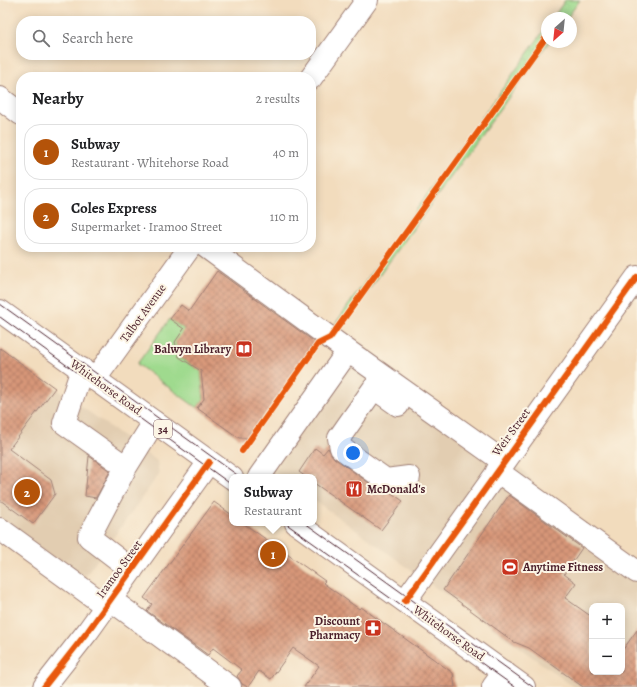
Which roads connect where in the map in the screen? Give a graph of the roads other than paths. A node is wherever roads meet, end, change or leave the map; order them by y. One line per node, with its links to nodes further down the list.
1 (367, 0): 2 (street)
2 (315, 72)
3 (0, 98): 4 (street)
4 (16, 110)
5 (186, 252): 10 (street, Talbot Avenue)
6 (213, 252): 9 (street)
7 (637, 277): 14 (street, Weir Street)
8 (0, 311): 10 (street, Whitehorse Road / 34)
9 (348, 351): 14 (street); 16 (street)
10 (88, 374): 12 (street, Whitehorse Road / 34); 15 (street, Talbot Avenue)
11 (398, 405): 18 (street)
12 (154, 422): 13 (street, Whitehorse Road / 34); 15 (street)
13 (209, 462): 17 (street, Whitehorse Road / 34); 21 (street, Iramoo Street)
14 (500, 466): 22 (street); 23 (street, Weir Street)
15 (126, 468): 21 (street)
16 (261, 474)
17 (229, 476)
18 (409, 477)
19 (300, 526): 23 (street, Whitehorse Road)
20 (0, 529): 24 (street)
21 (132, 570): 24 (street, Iramoo Street)
22 (637, 572)
23 (405, 601): 25 (street, Whitehorse Road)
24 (109, 603): 26 (street, Iramoo Street); 27 (street)
25 (498, 680): 28 (street, Whitehorse Road)
26 (44, 687)
27 (230, 687)
28 (524, 687)

